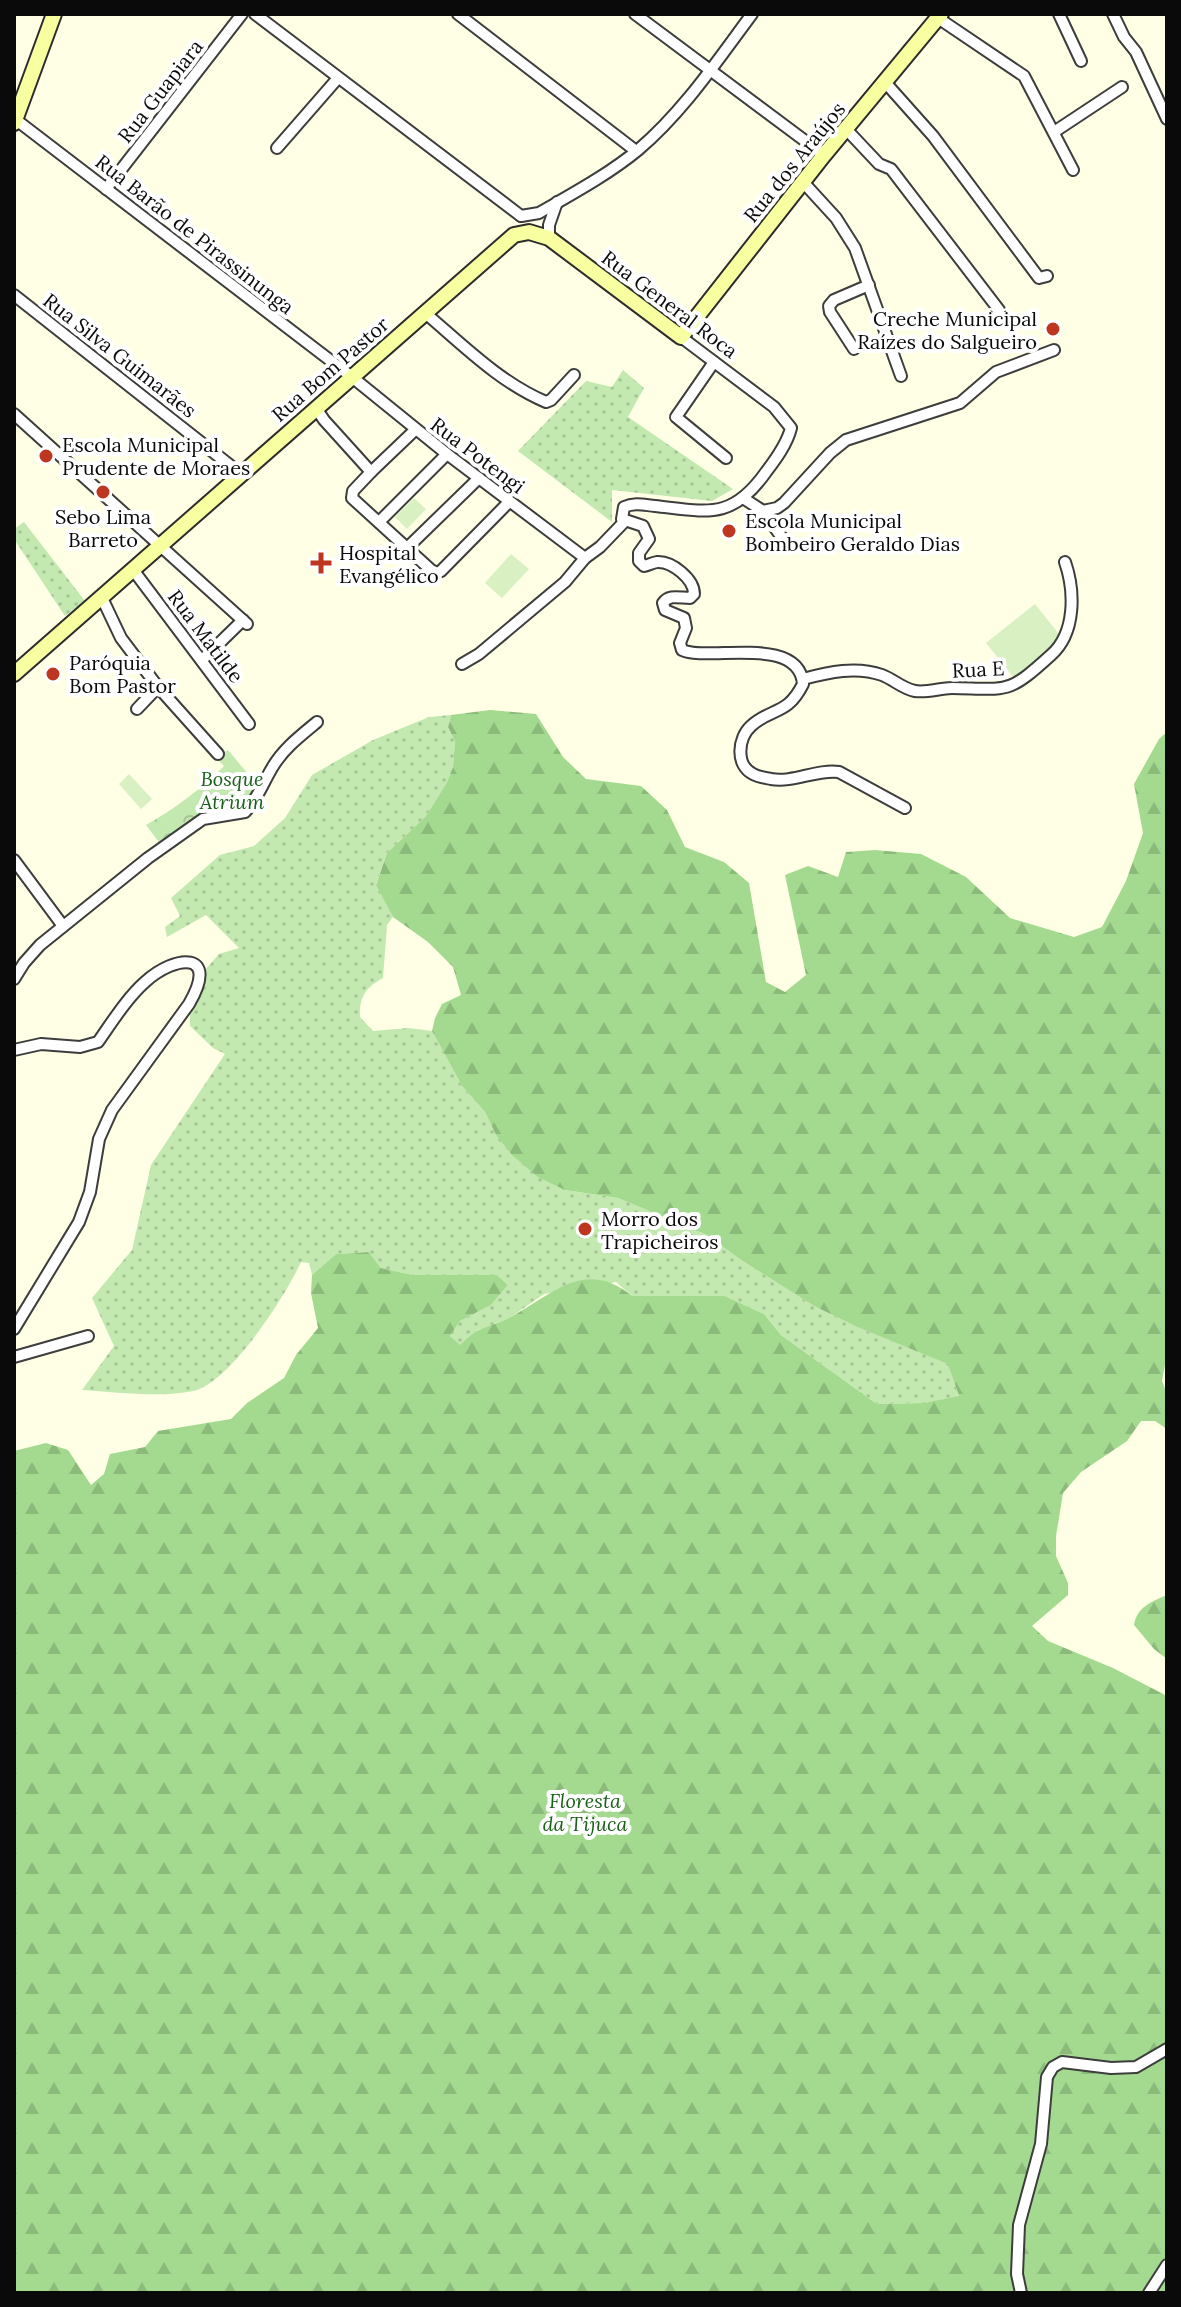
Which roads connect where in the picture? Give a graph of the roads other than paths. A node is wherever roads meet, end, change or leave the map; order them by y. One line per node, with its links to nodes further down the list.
1 (54, 14): 16 (street)
2 (242, 14): 24 (street, Rua Guapiara)
3 (255, 14): 12 (street)
4 (458, 14): 20 (street)
5 (635, 14): 11 (street)
6 (752, 14): 11 (street)
7 (1059, 14): 10 (street)
8 (1113, 14): 15 (street)
9 (939, 16): 13 (street, Rua dos Araújos); 18 (street)
10 (1081, 61)
11 (709, 72): 20 (street); 21 (street)
12 (338, 78): 19 (street); 26 (street)
13 (884, 81): 17 (street, Rua dos Araújos); 29 (street)
14 (1122, 87): 18 (street)
15 (1167, 119)
16 (15, 121): 24 (street, Rua Barão de Pirassinunga)
17 (846, 129): 21 (street, Rua dos Araújos); 32 (street)
18 (1054, 132): 22 (street)
19 (277, 148)
20 (636, 151): 25 (street)
21 (824, 155): 23 (street, Rua dos Araújos)
22 (1073, 170)
23 (803, 182): 30 (street); 34 (street, Rua dos Araújos)
24 (106, 189): 40 (street, Rua Barão de Pirassinunga)
25 (557, 202): 26 (street); 28 (street)
26 (521, 216): 27 (street, Rua Bom Pastor)
27 (514, 235): 28 (street); 33 (street, Rua Bom Pastor)
28 (549, 238): 34 (street, Rua General Roca)
29 (1047, 276)
30 (869, 285): 35 (street); 39 (street)
31 (14, 295): 47 (street, Rua Silva Guimarães)
32 (999, 310)
33 (424, 312): 38 (street); 40 (street, Rua Bom Pastor)
34 (681, 337): 37 (street, Rua General Roca)
35 (854, 349)
36 (1054, 350): 51 (street)
37 (714, 362): 45 (street); 49 (street, Rua General Roca)
38 (574, 375)
39 (901, 376)
40 (352, 377): 41 (street, Rua Bom Pastor); 43 (street, Rua Potengi)
41 (316, 408): 46 (street); 47 (street, Rua Bom Pastor)
42 (14, 414): 55 (street)
43 (415, 430): 44 (street, Rua Potengi); 46 (street)
44 (447, 454): 48 (street, Rua Potengi); 53 (street)
45 (726, 458)
46 (371, 472): 53 (street)
47 (241, 474): 55 (street, Rua Bom Pastor)
48 (479, 478): 50 (street, Rua Potengi); 56 (street)
49 (743, 498): 51 (street); 52 (street)
50 (509, 502): 56 (street); 57 (street, Rua Potengi)
51 (763, 511): 54 (street)
52 (625, 521): 57 (street); 64 (street)
53 (379, 522): 56 (street)
54 (783, 539)
55 (162, 546): 59 (street, Rua Bom Pastor); 61 (street)
56 (407, 548)
57 (585, 558): 62 (street)
58 (1065, 562): 64 (street, Rua E)
59 (134, 571): 60 (street, Rua Bom Pastor); 61 (street, Rua Matilde)
60 (102, 598): 63 (street, Rua Bom Pastor); 65 (street)
61 (202, 660): 68 (street, Rua Matilde)
62 (462, 664)
63 (14, 674)
64 (803, 679): 70 (street)
65 (158, 687): 66 (street); 69 (street)
66 (137, 709)
67 (317, 722): 72 (street)
68 (249, 724)
69 (218, 754)
70 (905, 808)
71 (14, 860): 72 (street)
72 (63, 926): 73 (street)
73 (14, 979)
74 (14, 1050): 75 (street)
75 (14, 1329)
76 (88, 1336): 77 (street)
77 (14, 1357)
78 (1167, 2049): 80 (street)
79 (1167, 2265): 81 (street)
80 (1021, 2293)
81 (1149, 2293)

